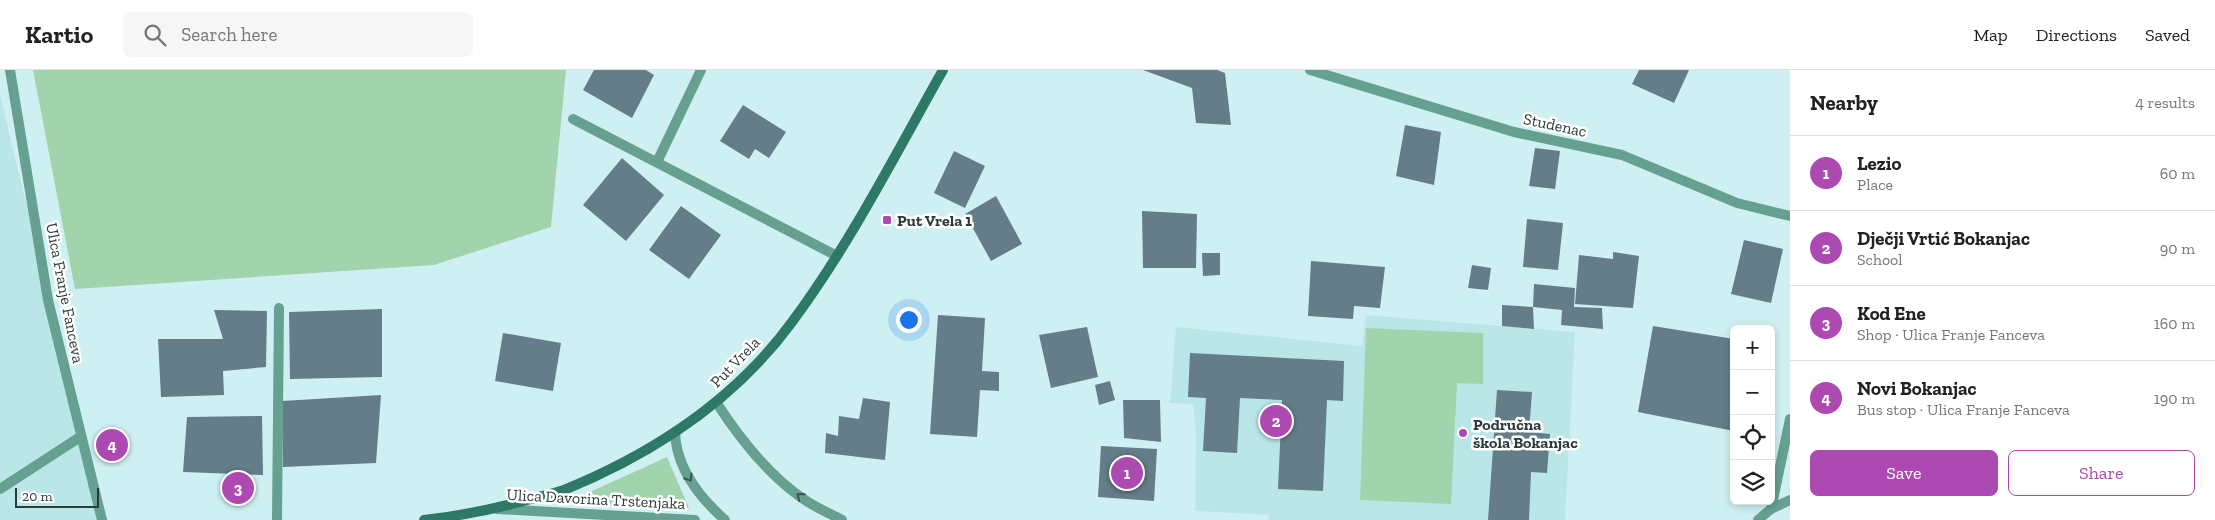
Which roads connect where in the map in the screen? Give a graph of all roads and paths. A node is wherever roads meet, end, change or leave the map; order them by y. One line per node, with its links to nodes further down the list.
1 (10, 70): 13 (street, Ulica Franje Fanceva)
2 (701, 70): 6 (street)
3 (943, 70): 8 (main road, Put Vrela)
4 (1310, 70): 7 (street, Studenac)
5 (573, 119): 6 (street)
6 (657, 162): 8 (street)
7 (1790, 216)
8 (836, 256): 10 (main road, Put Vrela)
9 (279, 308): 20 (street)
10 (716, 402): 12 (main road, Put Vrela); 24 (street, one-way to 10)
11 (1790, 419): 17 (street)
12 (675, 432): 16 (main road, Put Vrela); 23 (street, one-way to 23)
13 (80, 437): 14 (street); 19 (street, Ulica Franje Fanceva)
14 (0, 489)
15 (1790, 500): 17 (street)
16 (496, 509): 18 (street, Ulica Davorina Trstenjaka); 21 (main road, Put Vrela)
17 (1771, 509): 25 (street)
18 (637, 519): 22 (street, Ulica Davorina Trstenjaka)
19 (102, 520)
20 (277, 520)
21 (424, 520)
22 (695, 520)
23 (725, 520)
24 (842, 520)
25 (1758, 520)

